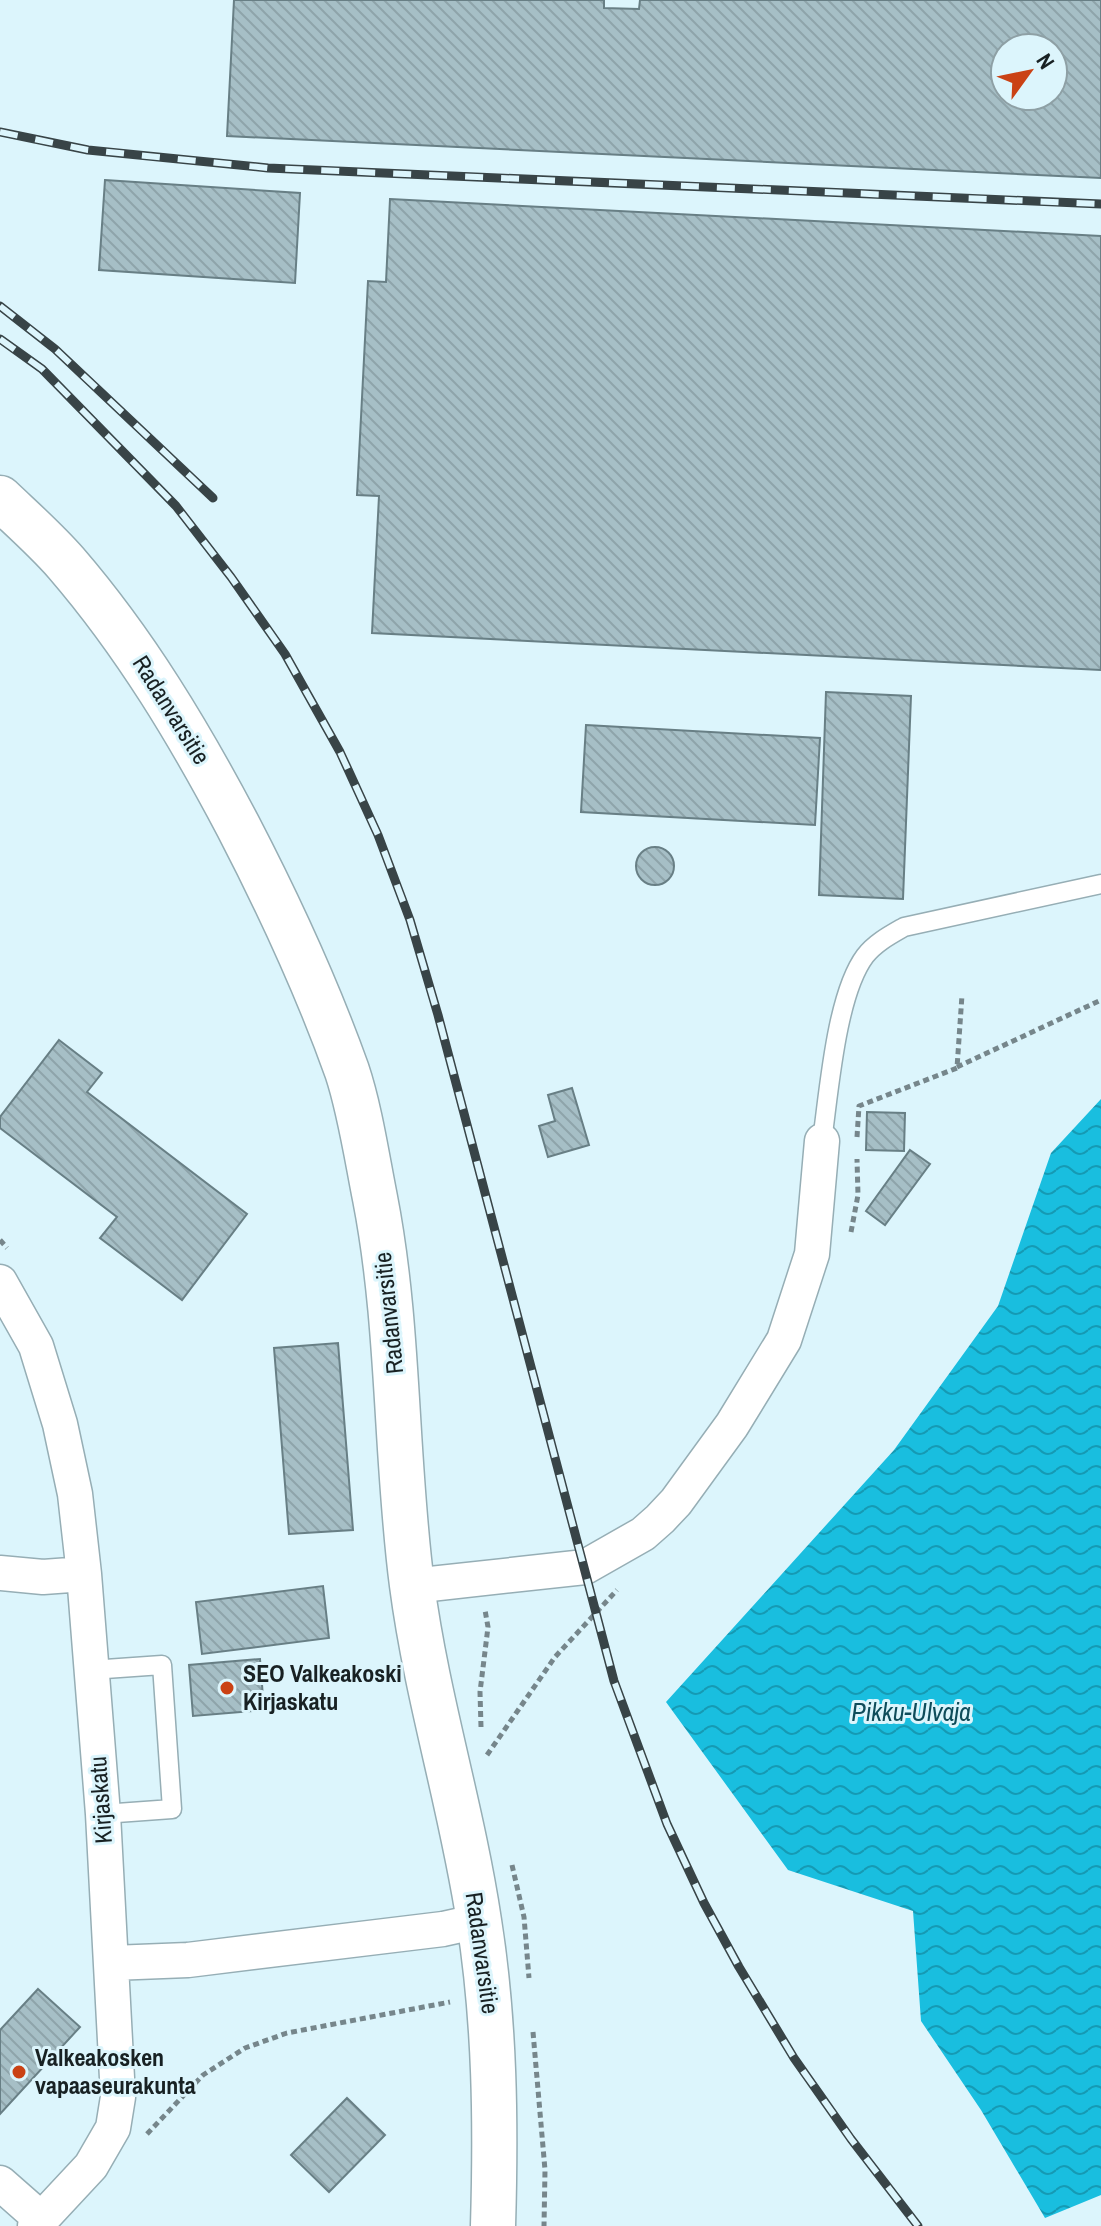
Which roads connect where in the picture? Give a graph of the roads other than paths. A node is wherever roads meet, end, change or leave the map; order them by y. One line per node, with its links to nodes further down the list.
1 (0, 498): 7 (street, Radanvarsitie)
2 (1101, 884): 3 (lane)
3 (822, 1141): 7 (street)
4 (0, 1282): 6 (street, Kirjaskatu)
5 (0, 1573): 6 (street)
6 (84, 1574): 8 (street, Kirjaskatu)
7 (412, 1586): 10 (street, Radanvarsitie)
8 (91, 1670): 9 (street, Kirjaskatu); 9 (lane)
9 (103, 1814): 11 (street, Kirjaskatu)
10 (479, 1921): 11 (street); 14 (street, Radanvarsitie)
11 (112, 1963): 13 (street, Kirjaskatu)
12 (0, 2183): 13 (street)
13 (41, 2224)
14 (493, 2226)

